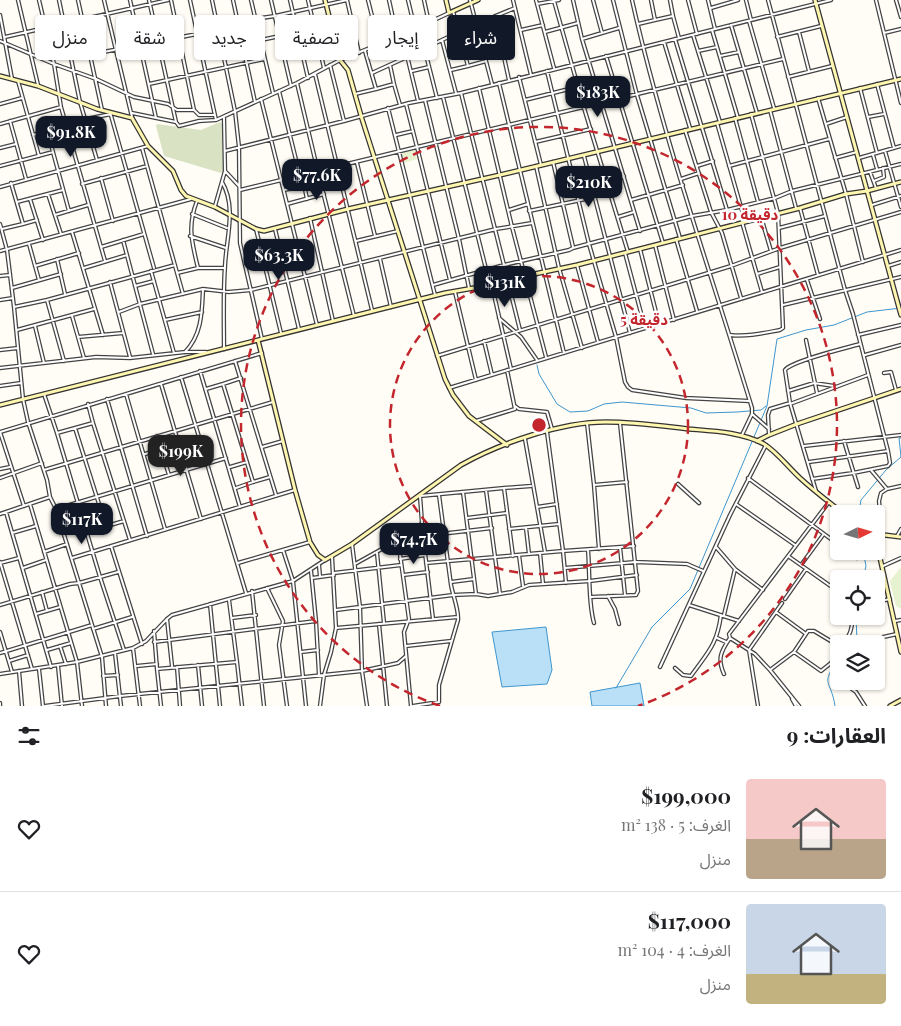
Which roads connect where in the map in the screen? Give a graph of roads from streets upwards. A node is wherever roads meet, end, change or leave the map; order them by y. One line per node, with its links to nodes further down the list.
1 (18, 0): 98 (street)
2 (39, 0): 56 (street)
3 (59, 0): 57 (street)
4 (78, 0): 58 (street)
5 (104, 0): 54 (street)
6 (130, 0): 47 (street)
7 (150, 0): 45 (street)
8 (169, 0): 45 (street); 62 (street)
9 (190, 0): 84 (street)
10 (212, 0): 63 (street)
11 (233, 0): 64 (street)
12 (251, 0): 65 (street)
13 (271, 0): 78 (street)
14 (290, 0): 52 (street)
15 (308, 0): 48 (street)
16 (347, 0): 42 (street); 70 (street)
17 (368, 0): 71 (street)
18 (388, 0): 72 (street)
19 (408, 0): 73 (street)
20 (424, 0): 74 (street)
21 (446, 0): 53 (street)
22 (478, 0): 43 (street)
23 (513, 0): 49 (street)
24 (536, 0): 46 (street)
25 (559, 0): 40 (street)
26 (573, 0): 87 (street)
27 (593, 0): 101 (street)
28 (613, 0): 93 (street)
29 (632, 0): 88 (street)
30 (651, 0): 85 (street)
31 (670, 0): 79 (street)
32 (688, 0): 104 (street)
33 (708, 0): 50 (street)
34 (738, 0): 41 (street)
35 (746, 0): 86 (street)
36 (768, 0): 80 (street)
37 (831, 0): 44 (street)
38 (876, 0): 102 (street)
39 (896, 0): 81 (street)
40 (554, 1): 46 (street); 92 (street)
41 (729, 1): 50 (street)
42 (326, 2): 48 (street); 69 (street)
43 (470, 2): 51 (street); 76 (street)
44 (816, 2): 80 (street); 91 (street)
45 (150, 4): 47 (street); 61 (street)
46 (537, 4): 89 (street)
47 (132, 8): 54 (street); 60 (street)
48 (310, 8): 52 (street); 68 (street)
49 (515, 8): 77 (street); 97 (street)
50 (710, 8): 94 (street)
51 (453, 11): 53 (street); 75 (street)
52 (293, 12): 66 (street); 67 (street)
53 (448, 13): 83 (street)
54 (108, 14): 59 (street); 119 (street)
55 (0, 15): 105 (street)
56 (42, 15)
57 (62, 15)
58 (81, 15)
59 (104, 15)
60 (134, 15)
61 (152, 15)
62 (173, 15)
63 (215, 15)
64 (236, 15)
65 (255, 15)
66 (280, 15)
67 (294, 15)
68 (312, 15)
69 (329, 15)
70 (351, 15)
71 (372, 15)
72 (392, 15)
73 (412, 15)
74 (427, 15)
75 (454, 15)
76 (474, 15)
77 (498, 15)
78 (275, 16): 82 (street)
79 (673, 16): 85 (street); 108 (street)
80 (772, 16): 86 (street); 106 (street)
81 (901, 17)
82 (265, 18)
83 (437, 18)
84 (194, 19)
85 (655, 20): 88 (street)
86 (750, 20): 90 (street); 156 (street)
87 (578, 23): 92 (street); 109 (street)
88 (637, 24): 116 (street)
89 (543, 25): 97 (street); 99 (street)
90 (731, 25): 94 (street); 125 (street)
91 (823, 26): 100 (street); 161 (street)
92 (561, 28): 99 (street); 159 (street)
93 (619, 28): 101 (street); 122 (street)
94 (714, 29): 104 (street); 117 (street)
95 (901, 29): 102 (street)
96 (35, 30): 98 (street)
97 (520, 30): 176 (street)
98 (25, 32): 105 (street); 127 (street)
99 (544, 32): 165 (street)
100 (799, 32): 106 (street); 170 (street)
101 (602, 33): 109 (street)
102 (884, 33): 188 (street)
103 (693, 34): 104 (street); 108 (street); 123 (street)
104 (697, 34)
105 (5, 37): 115 (street)
106 (778, 37): 130 (street)
107 (447, 38): 111 (street)
108 (679, 38): 110 (street)
109 (582, 39): 153 (street)
110 (675, 39): 114 (street); 192 (street)
111 (442, 40): 113 (street); 167 (street)
112 (0, 41): 115 (street)
113 (437, 42)
114 (664, 42): 116 (street); 199 (street)
115 (6, 44): 127 (street); 185 (street)
116 (642, 47): 122 (street); 205 (street)
117 (717, 47): 123 (street); 129 (street)
118 (358, 48): 126 (street)
119 (116, 50): 124 (street)
120 (368, 50): 121 (street)
121 (365, 51): 126 (street); 173 (street)
122 (625, 51): 128 (street); 214 (street)
123 (698, 51): 182 (street)
124 (106, 52)
125 (739, 52): 129 (street); 166 (street)
126 (359, 53)
127 (30, 54): 155 (street); 197 (street)
128 (606, 56): 153 (street); 222 (street)
129 (720, 56): 175 (street)
130 (783, 59): 156 (street); 180 (street)
131 (53, 60): 155 (street)
132 (72, 60): 171 (street)
133 (92, 60): 183 (street)
134 (119, 60): 210 (street)
135 (143, 60): 193 (street)
136 (163, 60): 186 (street)
137 (183, 60): 178 (street)
138 (203, 60): 172 (street)
139 (225, 60): 162 (street)
140 (245, 60): 154 (street)
141 (260, 60): 154 (street)
142 (264, 60): 211 (street)
143 (285, 60): 198 (street)
144 (304, 60): 181 (street)
145 (322, 60): 164 (street)
146 (340, 60): 157 (street); 212 (street)
147 (401, 60): 158 (street)
148 (408, 60): 168 (street)
149 (427, 60): 163 (street)
150 (466, 60): 160 (street)
151 (505, 60): 187 (street)
152 (486, 61): 160 (street); 195 (street)
153 (589, 61): 159 (street); 230 (street)
154 (246, 63): 162 (street); 226 (street)
155 (54, 64): 171 (street); 209 (street)
156 (762, 64): 166 (street); 237 (street)
157 (330, 65): 164 (street); 259 (street)
158 (390, 65): 173 (street); 194 (street)
159 (571, 65): 165 (street); 200 (street)
160 (468, 66): 167 (street)
161 (834, 66): 170 (street); 208 (street)
162 (226, 67): 172 (street); 240 (street)
163 (429, 67): 168 (street); 217 (street)
164 (324, 68): 174 (street)
165 (554, 69): 169 (street)
166 (744, 69): 175 (street); 243 (street)
167 (450, 70): 213 (street)
168 (411, 71): 223 (street)
169 (547, 71): 176 (street); 207 (street)
170 (810, 71): 180 (street)
171 (74, 72): 183 (street); 224 (street)
172 (206, 72): 178 (street); 247 (street)
173 (372, 73): 203 (street)
174 (314, 74): 181 (street); 266 (street)
175 (726, 74): 182 (street); 254 (street)
176 (531, 75): 179 (street)
177 (0, 76): 185 (street)
178 (187, 76): 186 (street); 239 (street)
179 (519, 77): 187 (street); 221 (street)
180 (788, 77): 231 (street)
181 (308, 78): 191 (street)
182 (706, 78): 192 (street); 262 (street)
183 (96, 79): 210 (street); 238 (street)
184 (901, 79): 188 (street)
185 (12, 80): 189 (street)
186 (168, 80): 193 (street); 234 (street)
187 (510, 80): 190 (street)
188 (895, 80): 196 (street); 227 (street)
189 (18, 81): 197 (street); 216 (street)
190 (499, 82): 195 (street); 267 (street)
191 (297, 83): 198 (street); 271 (street)
192 (688, 83): 199 (street); 268 (street)
193 (149, 84): 225 (street)
194 (394, 84): 203 (street); 232 (street)
195 (492, 84): 201 (street)
196 (877, 84): 202 (street); 246 (street)
197 (38, 86): 209 (street)
198 (291, 86): 204 (street)
199 (677, 86): 205 (street); 269 (street)
200 (578, 87): 207 (street); 236 (street)
201 (479, 88): 206 (street); 275 (street)
202 (860, 88): 208 (street); 255 (street)
203 (376, 89): 212 (street)
204 (279, 91): 211 (street); 278 (street)
205 (655, 91): 214 (street); 279 (street)
206 (461, 93): 213 (street); 276 (street)
207 (552, 93): 221 (street); 244 (street)
208 (841, 93): 218 (street); 250 (street)
209 (58, 94): 224 (street); 233 (street)
210 (128, 94): 225 (street); 242 (street)
211 (273, 94): 219 (street)
212 (356, 94): 249 (street)
213 (456, 94): 215 (street)
214 (637, 95): 222 (street); 284 (street)
215 (443, 97): 217 (street); 283 (street)
216 (22, 98): 228 (street); 248 (street)
217 (437, 98): 220 (street)
218 (818, 98): 231 (street); 265 (street)
219 (261, 99): 226 (street); 282 (street)
220 (425, 100): 223 (street); 287 (street)
221 (525, 100): 260 (street)
222 (619, 100): 230 (street); 288 (street)
223 (418, 101): 229 (street)
224 (80, 102): 238 (street); 256 (street)
225 (152, 102): 234 (street); 252 (street)
226 (255, 102): 240 (street)
227 (901, 103)
228 (0, 104)
229 (406, 104): 232 (street); 274 (street)
230 (602, 104): 236 (street); 296 (street)
231 (795, 104): 237 (street); 292 (street)
232 (400, 105): 235 (street)
233 (61, 107): 248 (street); 264 (street)
234 (174, 107): 239 (street); 261 (street)
235 (388, 108): 249 (street); 280 (street)
236 (584, 108): 244 (street); 272 (street)
237 (772, 109): 243 (street); 306 (street)
238 (102, 110): 241 (street)
239 (194, 110): 247 (street)
240 (235, 111): 253 (street); 294 (street)
241 (110, 113): 251 (street); 256 (street); 308 (street)
242 (132, 113): 251 (street); 252 (street)
243 (756, 113): 245 (street)
244 (557, 114): 260 (street); 281 (street)
245 (752, 114): 254 (street); 313 (street)
246 (884, 114): 255 (street); 299 (street)
247 (215, 115): 257 (street)
248 (27, 116): 258 (street); 277 (street)
249 (361, 116): 259 (street); 312 (street)
250 (847, 117): 265 (street); 305 (street)
251 (132, 118): 291 (street)
252 (156, 118): 261 (street)
253 (224, 118): 257 (street); 300 (street)
254 (736, 118): 262 (street); 322 (street)
255 (868, 118): 307 (street)
256 (86, 119): 264 (street); 318 (street)
257 (216, 120): 261 (street)
258 (10, 121): 263 (street); 290 (street)
259 (344, 121): 266 (street)
260 (530, 121): 267 (street); 286 (street)
261 (176, 122)
262 (718, 122): 268 (street); 330 (street)
263 (0, 124)
264 (66, 124): 270 (street); 326 (street)
265 (825, 124): 285 (street)
266 (327, 125): 271 (street); 332 (street)
267 (509, 126): 275 (street); 335 (street)
268 (702, 126): 269 (street); 319 (street)
269 (690, 129): 273 (street)
270 (47, 130): 277 (street); 303 (street)
271 (308, 130): 278 (street); 339 (street)
272 (590, 130): 281 (street); 301 (street)
273 (685, 130): 279 (street); 329 (street)
274 (413, 131): 280 (street); 295 (street)
275 (490, 131): 276 (street); 343 (street)
276 (472, 134): 283 (street); 348 (street)
277 (33, 135): 311 (street)
278 (290, 135): 282 (street); 344 (street)
279 (667, 135): 284 (street); 351 (street)
280 (395, 136): 304 (street)
281 (562, 136): 286 (street); 316 (street)
282 (272, 139): 294 (street); 353 (street)
283 (453, 139): 287 (street); 360 (street)
284 (650, 139): 288 (street); 377 (street)
285 (829, 140): 292 (street); 314 (street)
286 (535, 142): 324 (street)
287 (436, 143): 295 (street); 370 (street)
288 (632, 143): 296 (street); 385 (street)
289 (0, 144): 297 (street)
290 (16, 144): 297 (street); 317 (street)
291 (148, 146): 298 (street); 391 (street)
292 (806, 146): 306 (street); 365 (street)
293 (901, 146): 299 (street)
294 (239, 147): 300 (street); 369 (street)
295 (417, 147): 304 (street); 381 (street)
296 (616, 147): 301 (street); 345 (street)
297 (0, 148)
298 (142, 148): 308 (street); 327 (street)
299 (894, 148): 302 (street)
300 (225, 151): 338 (street)
301 (598, 151): 310 (street); 357 (street)
302 (885, 151): 307 (street); 331 (street)
303 (53, 152): 311 (street); 336 (street)
304 (400, 152): 312 (street); 386 (street)
305 (857, 152): 314 (street); 315 (street)
306 (781, 153): 313 (street); 379 (street)
307 (877, 153): 309 (street)
308 (122, 154): 318 (street); 337 (street)
309 (873, 154): 315 (street); 334 (street)
310 (583, 155): 316 (street); 378 (street)
311 (39, 156): 317 (street)
312 (375, 158): 320 (street); 393 (street)
313 (764, 158): 322 (street); 389 (street)
314 (835, 158): 352 (street)
315 (858, 158): 342 (street)
316 (568, 159): 321 (street); 397 (street)
317 (20, 160): 325 (street); 349 (street)
318 (97, 160): 326 (street)
319 (713, 161): 329 (street); 414 (street)
320 (357, 162): 332 (street); 401 (street)
321 (553, 162): 324 (street); 403 (street)
322 (747, 162): 330 (street); 399 (street)
323 (901, 164): 331 (street)
324 (541, 165): 328 (street)
325 (0, 166)
326 (77, 166): 336 (street); 361 (street)
327 (148, 166): 337 (street); 408 (street)
328 (536, 166): 335 (street); 410 (street)
329 (697, 166): 341 (street)
330 (729, 166): 405 (street)
331 (890, 166): 333 (street); 362 (street)
332 (338, 167): 339 (street); 412 (street)
333 (882, 168): 334 (street); 354 (street)
334 (877, 169): 340 (street)
335 (519, 170): 343 (street); 402 (street)
336 (58, 171): 349 (street); 374 (street)
337 (127, 171): 346 (street); 421 (street)
338 (225, 171): 355 (street); 369 (street)
339 (318, 172): 344 (street); 356 (street)
340 (870, 172): 342 (street); 354 (street)
341 (699, 173): 351 (street); 418 (street)
342 (863, 174): 352 (street); 380 (street)
343 (500, 175): 348 (street); 413 (street)
344 (300, 176): 347 (street); 363 (street); 367 (street)
345 (624, 176): 357 (street); 394 (street)
346 (101, 178): 361 (street); 433 (street)
347 (292, 178): 350 (street); 371 (street)
348 (483, 178): 360 (street); 452 (street)
349 (26, 179): 359 (street)
350 (287, 179): 353 (street); 372 (street)
351 (681, 179): 364 (street)
352 (841, 179): 365 (street); 384 (street)
353 (282, 180): 375 (street); 376 (street)
354 (874, 181): 373 (street)
355 (222, 182): 409 (street); 425 (street)
356 (320, 182): 363 (street); 383 (street)
357 (607, 182): 368 (street)
358 (901, 182): 362 (street)
359 (12, 183): 366 (street); 398 (street)
360 (465, 183): 370 (street); 457 (street)
361 (82, 184): 404 (street)
362 (895, 184): 373 (street); 387 (street)
363 (304, 185): 367 (street); 392 (street)
364 (682, 185): 377 (street); 426 (street)
365 (817, 185): 379 (street); 395 (street)
366 (0, 186)
367 (299, 186): 371 (street)
368 (608, 186): 378 (street); 428 (street)
369 (240, 187): 375 (street)
370 (447, 187): 381 (street); 464 (street)
371 (294, 188): 372 (street)
372 (290, 189): 376 (street)
373 (876, 189): 380 (street)
374 (63, 190): 382 (street); 415 (street)
375 (240, 190): 434 (street)
376 (284, 190): 400 (street)
377 (665, 190): 385 (street); 435 (street)
378 (593, 191): 388 (street)
379 (792, 191): 389 (street); 411 (street)
380 (867, 191): 384 (street); 406 (street)
381 (428, 192): 386 (street); 471 (street)
382 (48, 194): 390 (street); 424 (street)
383 (324, 194): 392 (street); 423 (street)
384 (846, 194): 395 (street); 444 (street)
385 (648, 195): 394 (street); 443 (street)
386 (410, 196): 393 (street); 477 (street)
387 (900, 196): 406 (street); 407 (street)
388 (595, 197): 397 (street); 465 (street)
389 (774, 198): 399 (street); 420 (street)
390 (30, 199): 398 (street); 431 (street)
391 (192, 199): 396 (street); 408 (street)
392 (307, 199): 400 (street)
393 (388, 199): 401 (street); 453 (street)
394 (631, 200): 417 (street)
395 (821, 200): 411 (street); 427 (street)
396 (197, 201): 409 (street); 422 (street)
397 (578, 201): 403 (street); 474 (street)
398 (17, 202): 441 (street)
399 (758, 202): 405 (street)
400 (288, 204): 437 (street)
401 (367, 204): 412 (street); 463 (street)
402 (528, 204): 413 (street); 416 (street)
403 (562, 204): 410 (street); 479 (street)
404 (88, 206): 415 (street); 442 (street)
405 (740, 206): 414 (street); 438 (street)
406 (871, 206): 432 (street)
407 (901, 206)
408 (159, 207): 421 (street); 503 (street)
409 (215, 207): 425 (street)
410 (546, 208): 416 (street); 489 (street)
411 (798, 208): 420 (street); 436 (street)
412 (348, 209): 423 (street); 469 (street)
413 (509, 210): 445 (street)
414 (727, 210): 418 (street)
415 (69, 211): 424 (street)
416 (529, 211): 439 (street)
417 (634, 212): 428 (street); 454 (street)
418 (711, 212): 426 (street); 446 (street)
419 (901, 212): 432 (street)
420 (778, 213): 429 (street); 447 (street)
421 (138, 214): 433 (street); 456 (street)
422 (192, 214): 449 (street); 462 (street)
423 (328, 214): 430 (street); 509 (street)
424 (55, 215): 460 (street)
425 (230, 216): 434 (street); 449 (street)
426 (692, 216): 435 (street); 458 (street)
427 (825, 216): 436 (street); 459 (street)
428 (618, 217): 461 (street)
429 (761, 217): 438 (street); 487 (street)
430 (310, 218): 437 (street); 520 (street)
431 (37, 220): 441 (street); 467 (street)
432 (875, 220): 444 (street); 491 (street)
433 (113, 221): 442 (street)
434 (240, 221): 450 (street); 552 (street)
435 (674, 221): 443 (street); 466 (street)
436 (802, 221): 447 (street); 470 (street)
437 (292, 222): 451 (street); 528 (street)
438 (743, 222): 446 (street); 494 (street)
439 (532, 223): 445 (street); 492 (street)
440 (0, 224): 448 (street)
441 (24, 224): 448 (street)
442 (94, 226): 455 (street); 476 (street)
443 (657, 226): 454 (street); 472 (street)
444 (854, 226): 459 (street); 500 (street)
445 (512, 227): 452 (street); 498 (street)
446 (720, 228): 458 (street); 507 (street)
447 (779, 228): 480 (street)
448 (1, 229): 482 (street)
449 (228, 229): 478 (street)
450 (256, 229): 451 (street); 545 (street)
451 (275, 229): 539 (street)
452 (496, 229): 457 (street); 504 (street)
453 (398, 231): 463 (street); 484 (street)
454 (640, 231): 461 (street)
455 (72, 232): 460 (street); 488 (street)
456 (144, 234): 468 (street); 516 (street)
457 (477, 234): 464 (street); 517 (street)
458 (698, 234): 466 (street); 521 (street)
459 (830, 234): 470 (street); 515 (street)
460 (61, 235): 467 (street)
461 (624, 235): 465 (street); 486 (street)
462 (190, 236): 478 (street); 512 (street)
463 (375, 236): 469 (street)
464 (459, 239): 471 (street); 529 (street)
465 (606, 239): 474 (street); 493 (street)
466 (678, 239): 472 (street); 533 (street)
467 (43, 240): 473 (street)
468 (123, 240): 476 (street); 490 (street)
469 (356, 241): 502 (street)
470 (809, 241): 480 (street); 531 (street)
471 (442, 243): 477 (street); 536 (street)
472 (663, 243): 475 (street)
473 (28, 244): 482 (street); 506 (street)
474 (589, 244): 479 (street); 499 (street)
475 (655, 245): 481 (street); 543 (street)
476 (100, 247): 497 (street)
477 (423, 247): 484 (street); 542 (street)
478 (226, 248): 513 (street)
479 (573, 248): 489 (street)
480 (780, 248): 487 (street); 510 (street)
481 (640, 249): 486 (street); 553 (street)
482 (6, 250): 485 (street); 525 (street)
483 (901, 250): 491 (street)
484 (404, 251): 495 (street); 569 (street)
485 (0, 252)
486 (627, 252): 493 (street); 560 (street)
487 (772, 252): 494 (street)
488 (79, 253): 496 (street); 511 (street)
489 (557, 253): 492 (street); 514 (street)
490 (127, 255): 497 (street); 527 (street)
491 (884, 255): 500 (street); 508 (street)
492 (540, 256): 498 (street); 519 (street)
493 (610, 256): 499 (street); 565 (street)
494 (752, 257): 507 (street); 524 (street)
495 (380, 258): 502 (street); 576 (street)
496 (57, 260): 506 (street); 523 (street)
497 (104, 261): 511 (street)
498 (521, 261): 504 (street); 530 (street)
499 (594, 261): 505 (street); 572 (street)
500 (863, 262): 515 (street)
501 (901, 262): 508 (street)
502 (361, 263): 509 (street); 581 (street)
503 (175, 265): 516 (street); 522 (street)
504 (504, 265): 517 (street)
505 (577, 265): 514 (street); 578 (street)
506 (35, 266): 535 (street)
507 (731, 266): 521 (street); 564 (street)
508 (888, 266): 534 (street)
509 (342, 267): 520 (street); 586 (street)
510 (780, 267): 524 (street); 549 (street)
511 (83, 268): 548 (street)
512 (198, 268): 513 (street); 522 (street)
513 (224, 268): 555 (street)
514 (560, 268): 519 (street); 583 (street)
515 (839, 269): 531 (street); 554 (street)
516 (155, 270): 518 (street)
517 (486, 270): 529 (street)
518 (151, 271): 527 (street); 538 (street)
519 (543, 271): 530 (street); 588 (street)
520 (323, 272): 528 (street); 593 (street)
521 (709, 272): 533 (street); 573 (street)
522 (177, 273): 559 (street)
523 (60, 274): 535 (street); 558 (street)
524 (757, 274): 557 (street)
525 (10, 275): 526 (street); 547 (street)
526 (0, 276)
527 (133, 276): 540 (street); 544 (street)
528 (305, 276): 539 (street); 595 (street)
529 (467, 276): 536 (street); 551 (street)
530 (525, 276): 541 (street); 596 (street)
531 (818, 276): 537 (street)
532 (901, 277): 534 (street)
533 (686, 279): 543 (street); 582 (street)
534 (891, 279): 554 (street); 570 (street)
535 (39, 280): 547 (street)
536 (450, 280): 542 (street)
537 (807, 280): 549 (street); 562 (street)
538 (154, 281): 544 (street); 568 (street)
539 (287, 281): 545 (street); 601 (street)
540 (110, 282): 548 (street); 579 (street)
541 (508, 282): 546 (street); 602 (street)
542 (433, 285): 561 (street)
543 (664, 285): 553 (street); 592 (street)
544 (135, 286): 571 (street)
545 (269, 286): 552 (street); 607 (street)
546 (492, 286): 551 (street); 587 (street)
547 (12, 288): 563 (street)
548 (89, 288): 558 (street); 577 (street)
549 (781, 288): 557 (street); 574 (street)
550 (203, 289): 555 (street); 559 (street); 580 (street)
551 (469, 289): 556 (street)
552 (251, 290): 555 (street); 613 (street)
553 (650, 290): 560 (street); 594 (street)
554 (845, 290): 562 (street); 610 (street)
555 (224, 291): 622 (street)
556 (455, 291): 561 (street); 619 (street)
557 (762, 292): 564 (street)
558 (66, 294): 567 (street)
559 (183, 294): 568 (street)
560 (636, 294): 565 (street); 599 (street)
561 (436, 295): 569 (street)
562 (812, 297): 574 (street); 589 (street)
563 (13, 298): 566 (street); 575 (street)
564 (741, 298): 573 (street)
565 (621, 299): 572 (street); 605 (street)
566 (0, 300)
567 (48, 300): 575 (street); 590 (street)
568 (159, 300): 571 (street); 591 (street)
569 (420, 300): 576 (street); 631 (street)
570 (899, 303): 584 (street)
571 (140, 304): 579 (street); 629 (street)
572 (606, 304): 578 (street); 611 (street)
573 (720, 306): 582 (street); 609 (street)
574 (783, 306): 609 (street)
575 (14, 307): 600 (street)
576 (391, 307): 581 (street)
577 (95, 309): 585 (street); 606 (street)
578 (589, 309): 583 (street); 616 (street)
579 (119, 312): 604 (street)
580 (202, 312): 591 (street); 624 (street)
581 (373, 312): 586 (street)
582 (698, 312): 592 (street)
583 (572, 314): 588 (street); 621 (street)
584 (901, 314)
585 (72, 316): 590 (street); 612 (street)
586 (354, 316): 593 (street)
587 (499, 318): 603 (street); 608 (street)
588 (555, 318): 596 (street); 628 (street)
589 (820, 319)
590 (53, 320): 598 (street); 636 (street)
591 (165, 320): 626 (street)
592 (674, 320): 594 (street)
593 (333, 321): 595 (street)
594 (659, 324): 599 (street)
595 (317, 325): 601 (street)
596 (538, 325): 602 (street); 634 (street)
597 (901, 325): 610 (street)
598 (35, 326): 600 (street); 639 (street)
599 (645, 328): 605 (street)
600 (17, 330): 620 (street)
601 (299, 330): 607 (street)
602 (520, 330): 603 (street)
603 (516, 331): 608 (street); 638 (street)
604 (124, 333): 606 (street); 633 (street)
605 (630, 333): 611 (street)
606 (103, 335): 612 (street)
607 (281, 335): 613 (street)
608 (503, 335): 615 (street); 642 (street)
609 (730, 335): 668 (street)
610 (858, 335): 617 (street)
611 (616, 337): 616 (street); 668 (street)
612 (78, 338): 632 (street)
613 (260, 340): 622 (street); 627 (street)
614 (806, 340): 635 (street)
615 (484, 341): 619 (street); 646 (street)
616 (598, 342): 621 (street)
617 (860, 344): 630 (street); 635 (street)
618 (901, 345): 630 (street)
619 (469, 346): 631 (street); 650 (street)
620 (18, 348): 623 (street); 640 (street)
621 (582, 348): 628 (street)
622 (224, 349): 625 (street)
623 (0, 350)
624 (185, 352): 625 (street); 626 (street)
625 (211, 352): 663 (street)
626 (174, 353): 629 (street)
627 (262, 353): 637 (street); 669 (street)
628 (564, 353): 634 (street)
629 (153, 355): 633 (street)
630 (864, 355): 647 (street)
631 (437, 356): 657 (street)
632 (84, 358): 633 (street); 636 (street)
633 (130, 358)
634 (546, 358): 638 (street)
635 (809, 359): 652 (street); 661 (street)
636 (64, 361): 639 (street)
637 (235, 361): 644 (street); 649 (street)
638 (538, 361): 642 (street)
639 (44, 363): 640 (street)
640 (20, 366): 641 (street); 651 (street)
641 (0, 368)
642 (511, 369): 643 (street)
643 (507, 370): 646 (street); 673 (street)
644 (200, 371): 648 (street); 658 (street)
645 (884, 373): 660 (street)
646 (492, 375): 650 (street)
647 (868, 375): 656 (street); 665 (street)
648 (180, 377): 653 (street); 685 (street)
649 (241, 378): 654 (street); 674 (street)
650 (476, 380): 657 (street)
651 (21, 383): 655 (street); 666 (street)
652 (814, 383): 656 (street); 661 (street); 662 (street)
653 (161, 384): 664 (street); 689 (street)
654 (223, 384): 658 (street); 675 (street)
655 (0, 386)
656 (836, 386): 662 (street)
657 (449, 388): 679 (street)
658 (206, 389): 678 (street)
659 (901, 389): 660 (street)
660 (896, 390): 665 (street)
661 (788, 391): 670 (street)
662 (817, 393): 670 (street)
663 (44, 394): 666 (street); 677 (street)
664 (126, 394): 667 (street); 699 (street)
665 (874, 398): 684 (street); 696 (street)
666 (23, 399): 672 (street); 680 (street)
667 (107, 399): 671 (street); 708 (street)
668 (749, 401): 676 (street)
669 (273, 402): 674 (street); 700 (street)
670 (790, 403): 684 (street); 687 (street)
671 (88, 404): 677 (street); 682 (street)
672 (0, 405)
673 (515, 406): 679 (street); 688 (street)
674 (250, 408): 675 (street); 709 (street)
675 (232, 414): 678 (street); 717 (street)
676 (752, 414): 687 (street); 697 (street)
677 (52, 416): 680 (street); 692 (street)
678 (215, 419): 685 (street); 716 (street)
679 (474, 421): 703 (street)
680 (28, 422): 690 (street); 719 (street)
681 (620, 422): 683 (street); 697 (street); 737 (street)
682 (93, 423): 686 (street); 712 (street)
683 (587, 423): 688 (street); 740 (street)
684 (797, 424): 693 (street); 706 (street)
685 (195, 425): 689 (street); 721 (street)
686 (75, 428): 692 (street); 715 (street)
687 (769, 429): 693 (street)
688 (552, 430): 691 (street)
689 (176, 431): 695 (street); 727 (street)
690 (0, 432): 705 (street)
691 (547, 432): 698 (street); 761 (street)
692 (58, 433): 720 (street)
693 (769, 435): 701 (street)
694 (901, 435): 696 (street)
695 (157, 436): 699 (street); 710 (street)
696 (884, 436): 702 (street); 711 (street)
697 (741, 437): 701 (street)
698 (525, 439): 703 (street); 741 (street)
699 (140, 441): 708 (street); 713 (street)
700 (283, 441): 709 (street); 747 (street)
701 (756, 441): 704 (street)
702 (844, 441): 706 (street); 714 (street)
703 (507, 444): 754 (street)
704 (766, 445): 733 (street); 750 (street)
705 (4, 446): 707 (street); 722 (street)
706 (803, 446): 718 (street)
707 (0, 447)
708 (121, 447): 712 (street); 739 (street)
709 (262, 447): 731 (street)
710 (161, 449): 713 (street); 730 (street)
711 (888, 451): 714 (street); 725 (street)
712 (103, 452): 715 (street); 749 (street)
713 (144, 455): 735 (street)
714 (848, 457): 718 (street); 729 (street)
715 (84, 458): 720 (street); 756 (street)
716 (226, 458): 721 (street); 723 (street)
717 (247, 462): 723 (street); 736 (street)
718 (808, 462): 734 (street)
719 (42, 463): 726 (street); 728 (street)
720 (67, 463): 726 (street); 757 (street)
721 (208, 464): 727 (street); 770 (street)
722 (11, 466): 724 (street); 728 (street)
723 (229, 467): 744 (street)
724 (0, 469)
725 (871, 469): 729 (street); 746 (street)
726 (44, 470): 755 (street)
727 (187, 470): 730 (street); 775 (street)
728 (13, 473): 732 (street); 765 (street)
729 (853, 473): 734 (street); 743 (street)
730 (169, 475): 735 (street)
731 (270, 477): 736 (street); 753 (street)
732 (0, 478)
733 (748, 478): 762 (street); 779 (street)
734 (812, 479): 750 (street)
735 (151, 480): 739 (street); 787 (street)
736 (253, 482): 744 (street)
737 (627, 482): 740 (street); 804 (street)
738 (678, 484): 759 (street)
739 (133, 485): 749 (street); 794 (street)
740 (594, 485): 808 (street)
741 (532, 486): 745 (street); 767 (street)
742 (901, 486): 746 (street)
743 (858, 487)
744 (235, 488): 766 (street)
745 (504, 488): 748 (street); 771 (street)
746 (887, 489): 764 (street)
747 (295, 490): 753 (street); 800 (street)
748 (486, 490): 751 (street); 773 (street)
749 (115, 491): 756 (street); 776 (street)
750 (816, 491): 758 (street)
751 (463, 492): 752 (street); 774 (street)
752 (439, 495): 754 (street); 791 (street)
753 (276, 496): 766 (street)
754 (419, 496): 777 (street); 802 (street)
755 (50, 497): 760 (street); 768 (street)
756 (98, 497): 757 (street); 781 (street)
757 (79, 502): 768 (street); 789 (street)
758 (829, 502): 763 (street); 779 (street)
759 (700, 503)
760 (30, 504): 765 (street); 780 (street)
761 (557, 504): 767 (street); 778 (street)
762 (736, 504): 805 (street); 807 (street)
763 (833, 505)
764 (879, 505)
765 (24, 506): 769 (street)
766 (240, 507): 770 (street)
767 (536, 507): 782 (street)
768 (56, 509): 801 (street)
769 (6, 512): 772 (street); 790 (street)
770 (223, 512): 775 (street); 835 (street)
771 (507, 513): 773 (street); 785 (street)
772 (0, 514)
773 (490, 515): 774 (street); 783 (street)
774 (466, 518): 788 (street)
775 (201, 519): 787 (street)
776 (124, 521): 781 (street); 799 (street)
777 (421, 524): 795 (street); 798 (street)
778 (560, 524): 782 (street); 812 (street)
779 (811, 525): 792 (street); 805 (street)
780 (36, 526): 790 (street); 813 (street)
781 (106, 526): 789 (street)
782 (540, 526): 784 (street); 814 (street)
783 (492, 528): 788 (street); 823 (street)
784 (526, 528): 785 (street); 817 (street)
785 (509, 529): 820 (street)
786 (901, 529): 796 (street)
787 (166, 530): 794 (street)
788 (468, 531): 791 (street); 828 (street)
789 (88, 532): 811 (street)
790 (12, 533): 824 (street)
791 (444, 534): 795 (street); 832 (street)
792 (824, 534): 797 (street); 841 (street)
793 (885, 535): 796 (street)
794 (147, 536): 799 (street)
795 (422, 536): 819 (street)
796 (899, 537)
797 (830, 538)
798 (398, 540): 815 (street); 827 (street)
799 (130, 541): 803 (street)
800 (310, 542): 809 (street); 830 (street)
801 (67, 544): 813 (street); 825 (street)
802 (352, 544): 822 (street); 838 (street)
803 (111, 546): 811 (street); 851 (street)
804 (634, 546): 806 (street); 833 (street)
805 (796, 546): 821 (street)
806 (620, 547): 808 (street); 837 (street)
807 (716, 547): 848 (street); 853 (street)
808 (599, 549): 810 (street)
809 (283, 550): 835 (street); 862 (street)
810 (588, 550): 812 (street); 842 (street)
811 (93, 551): 825 (street); 857 (street)
812 (563, 551): 814 (street); 846 (street)
813 (44, 552): 829 (street)
814 (545, 552): 816 (street)
815 (376, 553): 838 (street); 845 (street)
816 (540, 553): 817 (street); 867 (street)
817 (529, 554): 818 (street)
818 (519, 555): 820 (street); 869 (street)
819 (425, 556): 827 (street); 836 (street)
820 (513, 556): 823 (street)
821 (788, 556): 841 (street); 872 (street)
822 (332, 557): 830 (street); 854 (street)
823 (496, 557): 828 (street); 877 (street)
824 (19, 558): 834 (street); 844 (street)
825 (72, 558): 865 (street)
826 (901, 558): 843 (street)
827 (400, 559): 840 (street)
828 (472, 559): 832 (street); 861 (street)
829 (46, 560): 844 (street); 870 (street)
830 (325, 560): 839 (street)
831 (881, 560): 843 (street)
832 (448, 561): 836 (street); 864 (street)
833 (636, 562): 837 (street); 853 (street); 856 (street)
834 (0, 563): 888 (street)
835 (238, 563): 875 (street)
836 (426, 563): 852 (street)
837 (621, 563): 842 (street); 859 (street)
838 (354, 564): 850 (street)
839 (319, 565): 849 (street); 858 (street)
840 (401, 565): 845 (street); 855 (street)
841 (801, 565): 847 (street)
842 (589, 566): 846 (street); 863 (street)
843 (882, 566): 886 (street)
844 (22, 568): 879 (street)
845 (378, 568): 850 (street); 891 (street)
846 (565, 568): 866 (street)
847 (806, 568): 868 (street); 885 (street)
848 (735, 569): 872 (street); 902 (street)
849 (310, 571): 860 (street); 862 (street)
850 (355, 571): 854 (street); 896 (street)
851 (118, 572): 857 (street); 903 (street)
852 (428, 572): 855 (street); 883 (street)
853 (704, 572): 894 (street)
854 (334, 574): 858 (street); 897 (street)
855 (402, 575): 889 (street)
856 (637, 575): 859 (street); 878 (street)
857 (100, 577): 865 (street); 913 (street)
858 (320, 577): 860 (street)
859 (623, 577): 863 (street); 878 (street)
860 (312, 578): 909 (street)
861 (474, 579): 864 (street); 876 (street)
862 (293, 581): 871 (street); 914 (street)
863 (590, 581): 866 (street); 882 (street)
864 (451, 582): 880 (street)
865 (79, 583): 870 (street); 919 (street)
866 (566, 583): 867 (street)
867 (543, 584): 869 (street)
868 (830, 585)
869 (523, 586): 877 (street)
870 (55, 588): 874 (street); 895 (street)
871 (267, 588): 873 (street); 920 (street)
872 (763, 590): 911 (street)
873 (252, 591): 875 (street); 901 (street)
874 (42, 592): 879 (street); 898 (street)
875 (246, 593): 884 (street)
876 (476, 594): 877 (street); 880 (street)
877 (500, 594)
878 (625, 595): 881 (street)
879 (30, 596): 888 (street); 900 (street)
880 (453, 596): 883 (street); 904 (street)
881 (608, 596): 882 (street); 918 (street)
882 (591, 597): 916 (street)
883 (430, 598): 889 (street); 907 (street)
884 (229, 599): 890 (street); 905 (street)
885 (785, 599)
886 (890, 599): 887 (street); 912 (street)
887 (885, 600)
888 (11, 601): 893 (street); 943 (street)
889 (406, 602): 891 (street); 910 (street)
890 (210, 604): 906 (street); 929 (street)
891 (382, 604): 896 (street); 915 (street)
892 (782, 604): 899 (street)
893 (0, 605)
894 (689, 605): 902 (street); 974 (street)
895 (60, 607): 898 (street); 926 (street)
896 (360, 607): 897 (street); 921 (street)
897 (336, 610): 922 (street)
898 (47, 611): 900 (street)
899 (776, 612): 930 (street); 949 (street)
900 (35, 614): 935 (street)
901 (256, 615): 905 (street); 923 (street)
902 (722, 615): 911 (street); 933 (street)
903 (132, 617): 913 (street); 942 (street)
904 (458, 617): 907 (street); 937 (street)
905 (232, 618): 928 (street)
906 (167, 619): 927 (street); 936 (street)
907 (433, 619): 910 (street)
908 (901, 620): 912 (street)
909 (316, 621): 914 (street); 948 (street)
910 (409, 621): 915 (street); 945 (street)
911 (739, 621): 934 (street)
912 (895, 621): 931 (street)
913 (115, 623): 924 (street); 950 (street)
914 (298, 623): 920 (street); 952 (street)
915 (384, 623): 917 (street)
916 (594, 623)
917 (379, 624): 921 (street); 973 (street)
918 (619, 624)
919 (92, 625): 924 (street); 926 (street)
920 (284, 625): 923 (street); 990 (street)
921 (361, 626): 922 (street); 979 (street)
922 (336, 628): 986 (street)
923 (257, 629): 928 (street); 991 (street)
924 (93, 630): 959 (street)
925 (0, 632): 951 (street)
926 (68, 632): 935 (street); 941 (street)
927 (154, 632): 939 (street); 942 (street)
928 (233, 632): 929 (street); 962 (street)
929 (214, 634): 936 (street); 965 (street)
930 (806, 634): 938 (street); 953 (street)
931 (897, 634): 932 (street); 954 (street)
932 (885, 637)
933 (717, 638): 940 (street); 976 (street)
934 (730, 638): 940 (street); 949 (street)
935 (43, 640): 943 (street); 947 (street)
936 (169, 640): 939 (street); 971 (street)
937 (451, 641): 945 (street); 1022 (street)
938 (830, 641)
939 (154, 642): 964 (street)
940 (727, 642): 984 (street)
941 (71, 643): 944 (street); 961 (street)
942 (142, 644): 946 (street)
943 (25, 645): 951 (street); 957 (street)
944 (60, 646): 947 (street); 963 (street)
945 (406, 646): 958 (street)
946 (133, 648): 950 (street); 969 (street)
947 (46, 650): 970 (street)
948 (318, 650): 952 (street); 988 (street)
949 (749, 650): 980 (street); 1023 (street)
950 (124, 651): 956 (street)
951 (6, 652): 955 (street); 960 (street)
952 (301, 652): 989 (street)
953 (794, 652): 966 (street); 980 (street)
954 (901, 652)
955 (0, 653)
956 (115, 654): 959 (street); 985 (street)
957 (28, 655): 960 (street); 978 (street)
958 (406, 656): 973 (street); 1022 (street)
959 (102, 657): 961 (street); 987 (street)
960 (8, 661): 982 (street)
961 (77, 662): 963 (street); 1003 (street)
962 (237, 662): 965 (street); 992 (street)
963 (66, 664): 968 (street)
964 (157, 664): 969 (street); 977 (street)
965 (216, 664): 967 (street); 993 (street)
966 (830, 664)
967 (198, 665): 972 (street); 994 (street)
968 (58, 666): 970 (street); 1004 (street)
969 (136, 666): 998 (street)
970 (51, 667): 975 (street)
971 (172, 667): 972 (street); 977 (street)
972 (177, 667): 995 (street)
973 (383, 667): 979 (street); 1021 (street)
974 (660, 667)
975 (39, 668): 978 (street); 1006 (street)
976 (675, 668)
977 (157, 669): 997 (street)
978 (32, 670): 981 (street)
979 (362, 670): 986 (street); 1020 (street)
980 (770, 670): 999 (street)
981 (19, 671): 982 (street); 1005 (street)
982 (12, 672): 983 (street)
983 (0, 674)
984 (724, 674)
985 (118, 675): 987 (street); 1000 (street)
986 (324, 675): 988 (street); 1019 (street)
987 (103, 676): 1001 (street)
988 (319, 676): 989 (street)
989 (303, 677): 990 (street); 1018 (street)
990 (284, 679): 991 (street); 1017 (street)
991 (262, 681): 992 (street); 1016 (street)
992 (239, 684): 993 (street); 1015 (street)
993 (218, 687): 994 (street); 1014 (street)
994 (201, 688): 995 (street); 1013 (street)
995 (178, 690): 997 (street); 1012 (street)
996 (853, 690): 1026 (street)
997 (160, 692): 998 (street); 1011 (street)
998 (139, 694): 1000 (street); 1010 (street)
999 (790, 694): 1024 (street); 1025 (street)
1000 (120, 696): 1001 (street); 1009 (street)
1001 (106, 698): 1003 (street); 1008 (street)
1002 (900, 700): 1027 (street)
1003 (81, 702): 1004 (street); 1007 (street)
1004 (62, 705): 1006 (street)
1005 (22, 706)
1006 (44, 706)
1007 (82, 706)
1008 (106, 706)
1009 (121, 706)
1010 (140, 706)
1011 (161, 706)
1012 (180, 706)
1013 (202, 706)
1014 (220, 706)
1015 (242, 706)
1016 (264, 706)
1017 (287, 706)
1018 (306, 706)
1019 (320, 706)
1020 (367, 706)
1021 (388, 706)
1022 (412, 706)
1023 (758, 706)
1024 (796, 706)
1025 (799, 706)
1026 (865, 706)
1027 (890, 706)

